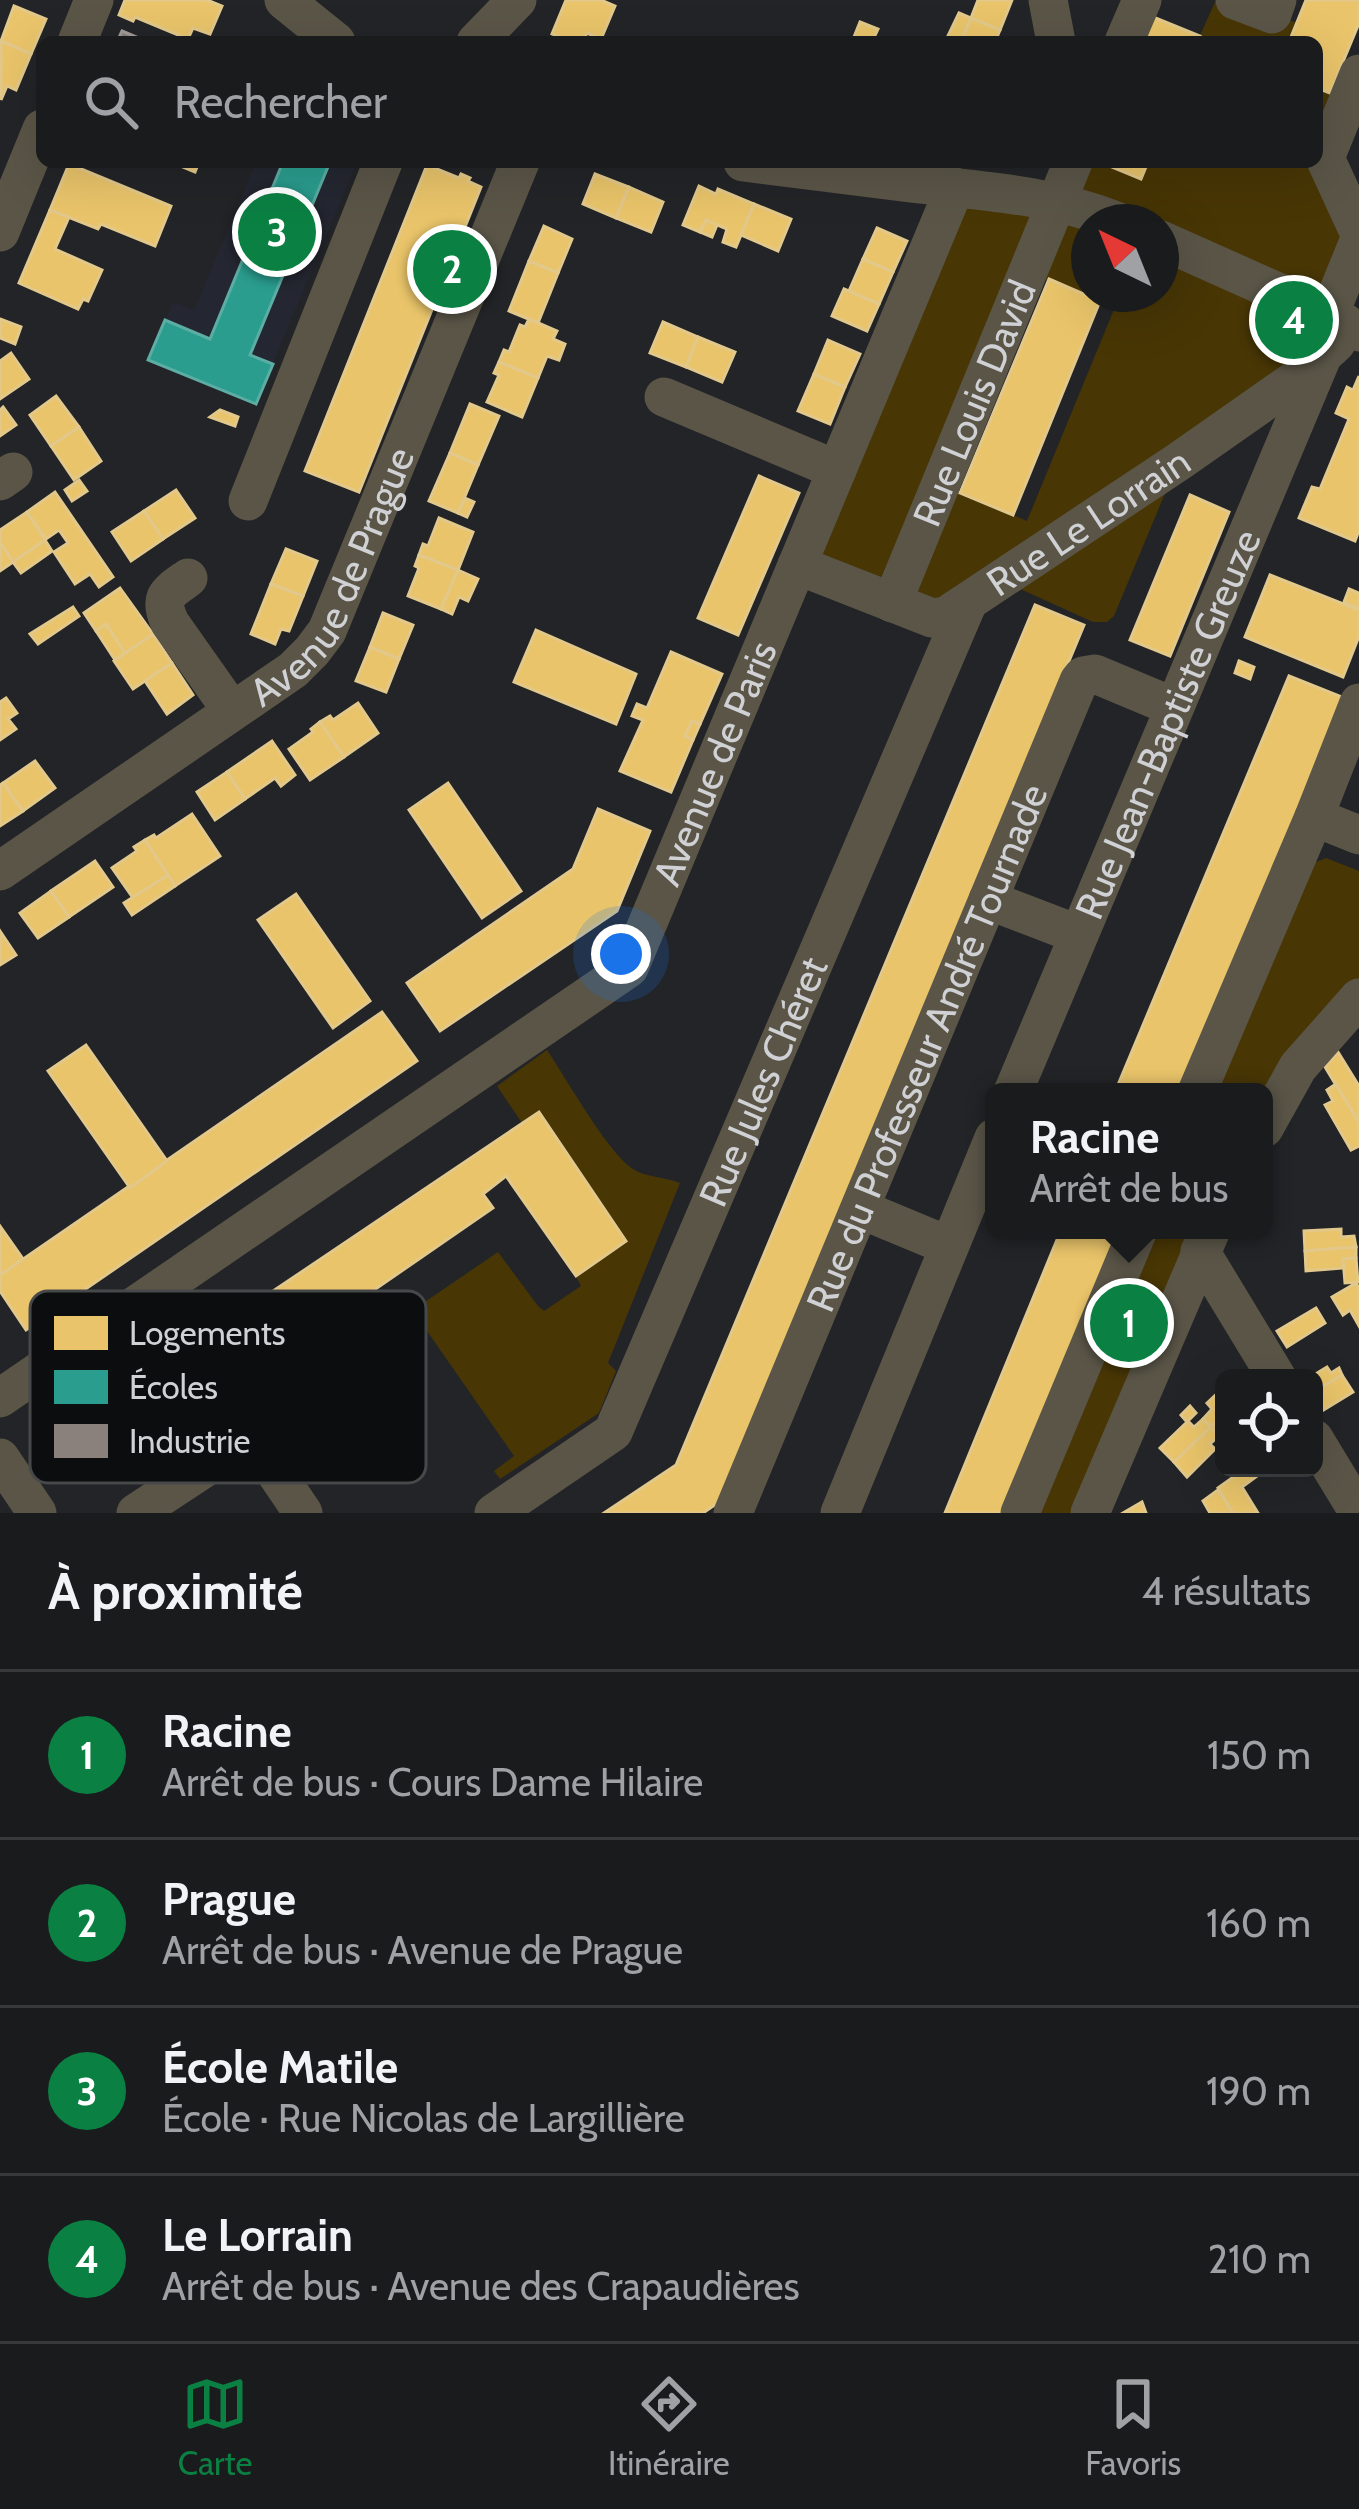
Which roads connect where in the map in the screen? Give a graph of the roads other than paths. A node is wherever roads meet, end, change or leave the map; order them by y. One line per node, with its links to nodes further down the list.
1 (94, 0): 8 (street)
2 (284, 0): 9 (street)
3 (517, 0): 10 (street)
4 (1048, 0): 11 (street)
5 (1142, 0): 12 (street)
6 (1235, 0): 7 (street)
7 (1277, 0)
8 (79, 36)
9 (329, 36)
10 (482, 36)
11 (1055, 36)
12 (1127, 36)
13 (1359, 74): 23 (street)
14 (36, 144): 22 (street)
15 (381, 168): 29 (street)
16 (518, 168): 36 (street, Avenue de Prague)
17 (794, 168): 19 (street)
18 (1071, 168): 20 (street, Rue Louis David)
19 (955, 187): 20 (street); 28 (street, Avenue de Paris)
20 (1058, 202): 21 (street); 33 (street, Rue Louis David)
21 (1071, 206)
22 (0, 232)
23 (1359, 237): 25 (street, Rue Le Lorrain)
24 (1179, 247): 25 (street)
25 (1348, 324): 26 (street, Rue Le Lorrain)
26 (1322, 357): 32 (street, Rue Le Lorrain); 35 (street, Rue Jean-Baptiste Greuze)
27 (664, 397): 28 (street)
28 (837, 470): 30 (street, Avenue de Paris)
29 (248, 501)
30 (797, 565): 33 (street, Rue Le Lorrain); 51 (street, Avenue de Paris)
31 (188, 578): 36 (street)
32 (968, 602): 33 (street, Rue Le Lorrain); 63 (street, Rue Jules Chéret)
33 (892, 603)
34 (1359, 703): 37 (street)
35 (1174, 707): 40 (street, Rue du Professeur André Tournade); 41 (street, Rue Jean-Baptiste Greuze)
36 (232, 711): 39 (street, Avenue de Prague)
37 (1314, 817): 38 (street); 44 (street)
38 (1359, 836)
39 (0, 872)
40 (988, 900): 41 (street); 47 (street, Rue du Professeur André Tournade)
41 (1077, 934): 43 (street, Rue Jean-Baptiste Greuze)
42 (1359, 998): 45 (street)
43 (1017, 1083)
44 (1201, 1083)
45 (1273, 1112)
46 (985, 1169): 50 (street)
47 (860, 1209): 50 (street); 64 (street, Rue du Professeur André Tournade)
48 (1134, 1239): 66 (street)
49 (1205, 1240): 52 (street); 59 (street)
50 (949, 1246): 65 (street)
51 (157, 1291)
52 (1272, 1369)
53 (30, 1377): 54 (street, Avenue de Paris)
54 (0, 1398)
55 (1323, 1454): 67 (street)
56 (0, 1458): 60 (street)
57 (182, 1483): 61 (street)
58 (283, 1483): 62 (street)
59 (1091, 1512)
60 (38, 1513)
61 (136, 1513)
62 (303, 1513)
63 (494, 1513)
64 (733, 1513)
65 (839, 1513)
66 (1020, 1513)
67 (1359, 1513)

